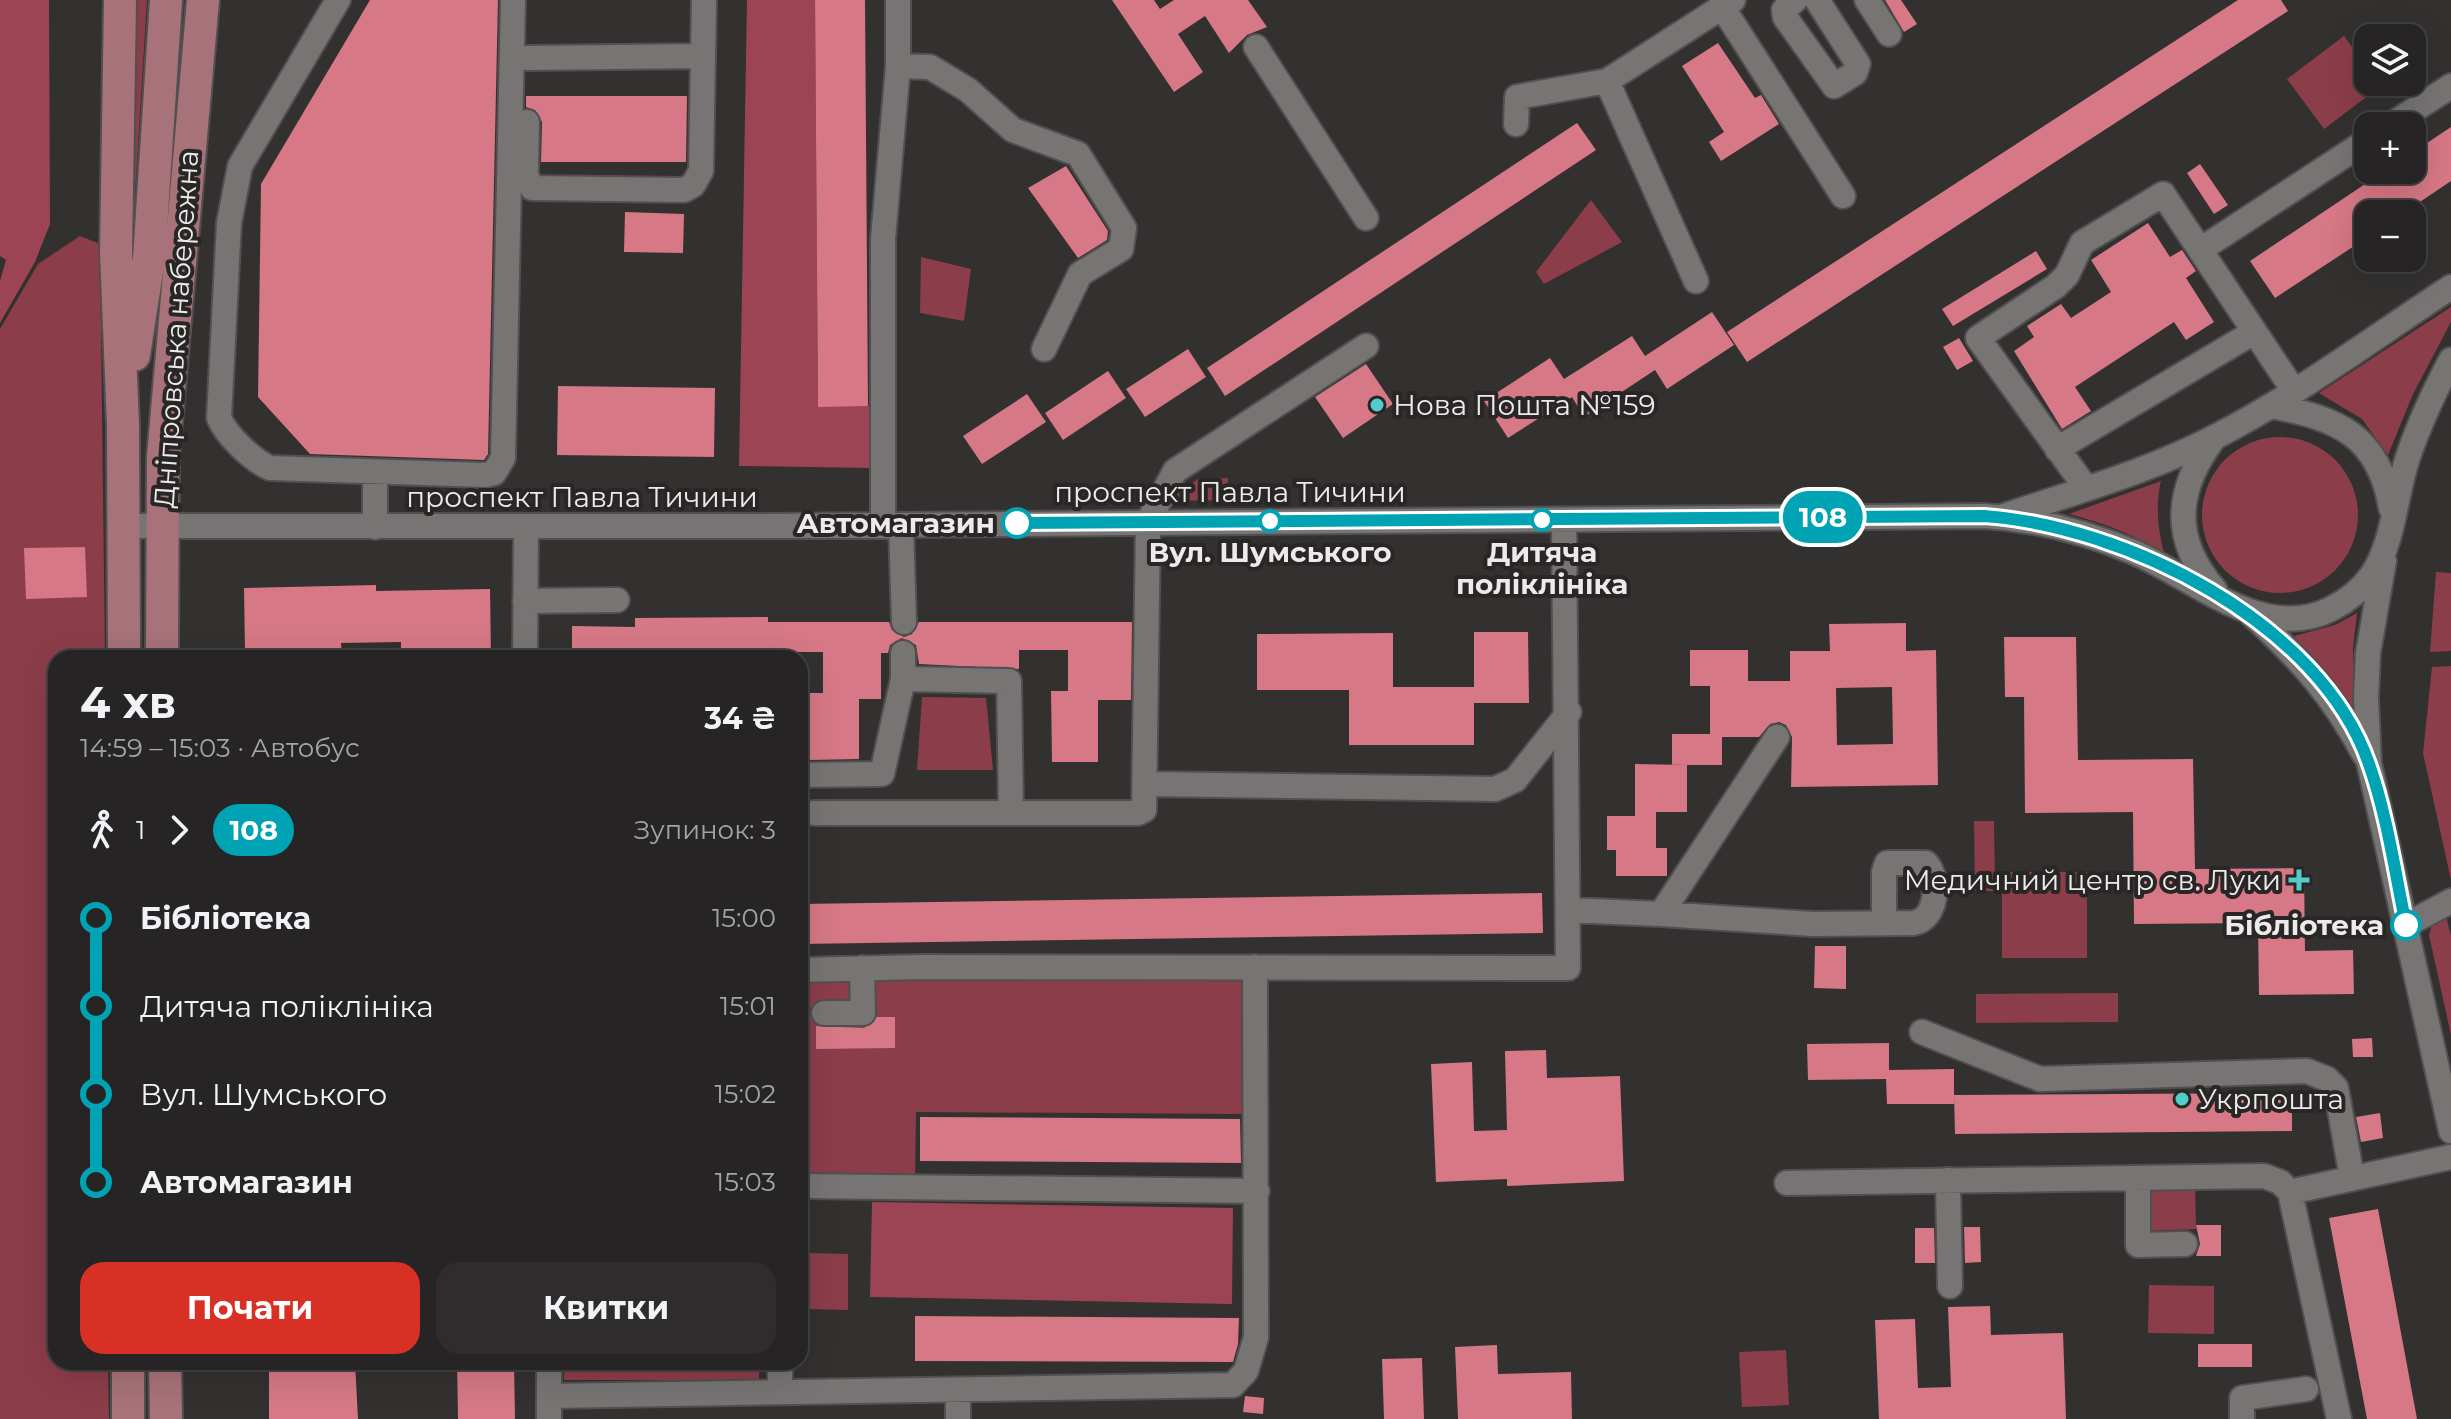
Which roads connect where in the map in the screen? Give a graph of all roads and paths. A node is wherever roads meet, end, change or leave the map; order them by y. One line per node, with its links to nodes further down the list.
1 (120, 0): 34 (main road, Дніпровська набережна)
2 (166, 0): 34 (main road, Дніпровська набережна)
3 (203, 0): 45 (main road, Дніпровська набережна)
4 (338, 0): 37 (street)
5 (513, 0): 37 (street)
6 (527, 0): 16 (street)
7 (704, 0): 15 (street)
8 (898, 0): 17 (street)
9 (1794, 0): 10 (street)
10 (1817, 0)
11 (1867, 0): 13 (street)
12 (1728, 4): 18 (street); 23 (street)
13 (1889, 34)
14 (1256, 47): 24 (street)
15 (703, 56): 16 (street); 16 (street)
16 (527, 58)
17 (898, 66): 30 (street); 43 (street)
18 (1607, 81): 21 (street); 26 (street)
19 (2451, 86): 20 (street)
20 (2411, 112)
21 (1516, 124)
22 (2354, 149): 25 (street)
23 (1843, 196)
24 (1366, 218)
25 (2203, 248): 28 (street); 36 (street)
26 (1696, 281)
27 (2451, 287): 32 (street, проспект Павла Тичини)
28 (2254, 332): 32 (street); 36 (street)
29 (1366, 346): 42 (street)
30 (1044, 349)
31 (2451, 360): 39 (street, проспект Павла Тичини)
32 (2294, 391): 33 (street, проспект Павла Тичини)
33 (2271, 406): 35 (street, проспект Павла Тичини); 39 (street, проспект Павла Тичини)
34 (123, 425): 44 (main road, Дніпровська набережна)
35 (2214, 438): 38 (street, проспект Павла Тичини); 49 (street, проспект Павла Тичини)
36 (2057, 449): 38 (street)
37 (375, 474): 46 (street)
38 (2086, 488): 40 (street, проспект Павла Тичини)
39 (2392, 511): 48 (street, проспект Павла Тичини)
40 (2001, 517): 41 (street, проспект Павла Тичини); 49 (street, проспект Павла Тичини)
41 (1564, 520): 42 (street, проспект Павла Тичини); 59 (street)
42 (1148, 522): 43 (street, проспект Павла Тичини); 63 (street)
43 (892, 525): 47 (street, проспект Павла Тичини); 53 (street)
44 (123, 526): 45 (street, проспект Павла Тичини); 54 (main road, Дніпровська набережна)
45 (161, 526): 46 (street, проспект Павла Тичини); 55 (main road, Дніпровська набережна)
46 (375, 527): 47 (street, проспект Павла Тичини)
47 (526, 527): 51 (street)
48 (2385, 551): 52 (street, проспект Павла Тичини); 61 (street)
49 (2219, 595): 52 (street, проспект Павла Тичини)
50 (617, 600): 51 (street)
51 (525, 601): 56 (street)
52 (2251, 614): 61 (street)
53 (904, 622)
54 (124, 650)
55 (162, 650)
56 (525, 650)
57 (903, 653): 58 (street)
58 (903, 679): 62 (street); 65 (street)
59 (1569, 712): 63 (street); 67 (street)
60 (1777, 737): 68 (street)
61 (2369, 763): 70 (street)
62 (808, 775)
63 (1146, 784): 65 (street)
64 (814, 813): 65 (street)
65 (1011, 813)
66 (2451, 901): 70 (street)
67 (1568, 910): 68 (street); 71 (street)
68 (1661, 914): 69 (street)
69 (1884, 923)
70 (2406, 925): 76 (street)
71 (1255, 967): 72 (street); 83 (street)
72 (862, 968): 73 (street); 74 (street)
73 (808, 970)
74 (824, 1013)
75 (1922, 1032): 79 (street)
76 (2451, 1131)
77 (2451, 1157): 79 (street)
78 (2138, 1178): 80 (street); 84 (street); 85 (street)
79 (2352, 1178): 84 (street)
80 (1948, 1180): 81 (street); 86 (street)
81 (1787, 1183)
82 (808, 1186): 83 (street)
83 (1257, 1191): 92 (street)
84 (2290, 1192): 99 (street)
85 (2185, 1244)
86 (1950, 1286)
87 (128, 1370): 95 (main road)
88 (165, 1370): 96 (main road)
89 (549, 1370): 94 (street)
90 (780, 1370): 93 (street)
91 (2306, 1389): 98 (street)
92 (958, 1390): 93 (street); 97 (street)
93 (780, 1392): 94 (street)
94 (549, 1407)
95 (128, 1419)
96 (166, 1419)
97 (958, 1419)
98 (2242, 1419)
99 (2339, 1419)

